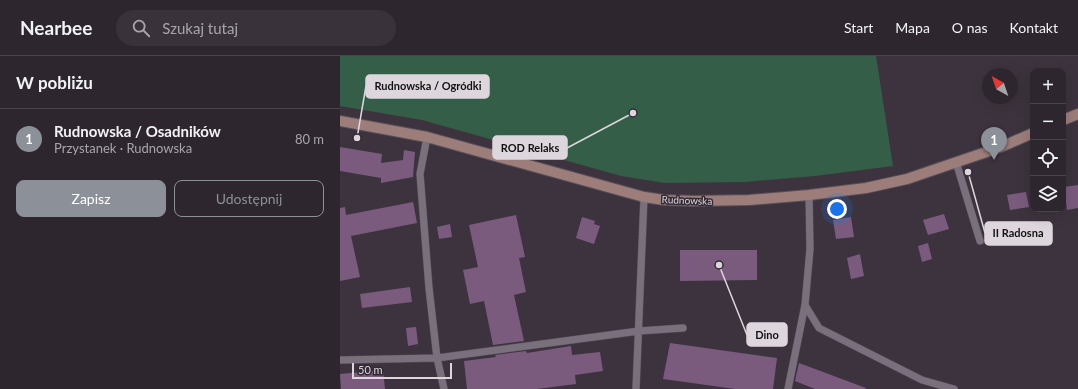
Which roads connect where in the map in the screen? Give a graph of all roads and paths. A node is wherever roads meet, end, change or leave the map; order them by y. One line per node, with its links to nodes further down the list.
1 (1078, 114): 2 (main road)
2 (1066, 119)
3 (340, 121): 5 (main road, Rudnowska)
4 (1030, 134): 6 (main road, Rudnowska)
5 (427, 137): 8 (main road, Rudnowska); 13 (lane)
6 (956, 162): 7 (main road, Rudnowska); 9 (lane)
7 (809, 195): 8 (main road, Rudnowska); 10 (lane)
8 (644, 198): 12 (lane)
9 (980, 241)
10 (805, 305): 17 (lane); 18 (lane)
11 (683, 328): 12 (lane)
12 (639, 331): 13 (lane); 16 (lane)
13 (436, 358): 14 (lane); 15 (lane)
14 (340, 360)
15 (444, 389)
16 (636, 389)
17 (788, 389)
18 (954, 389)

